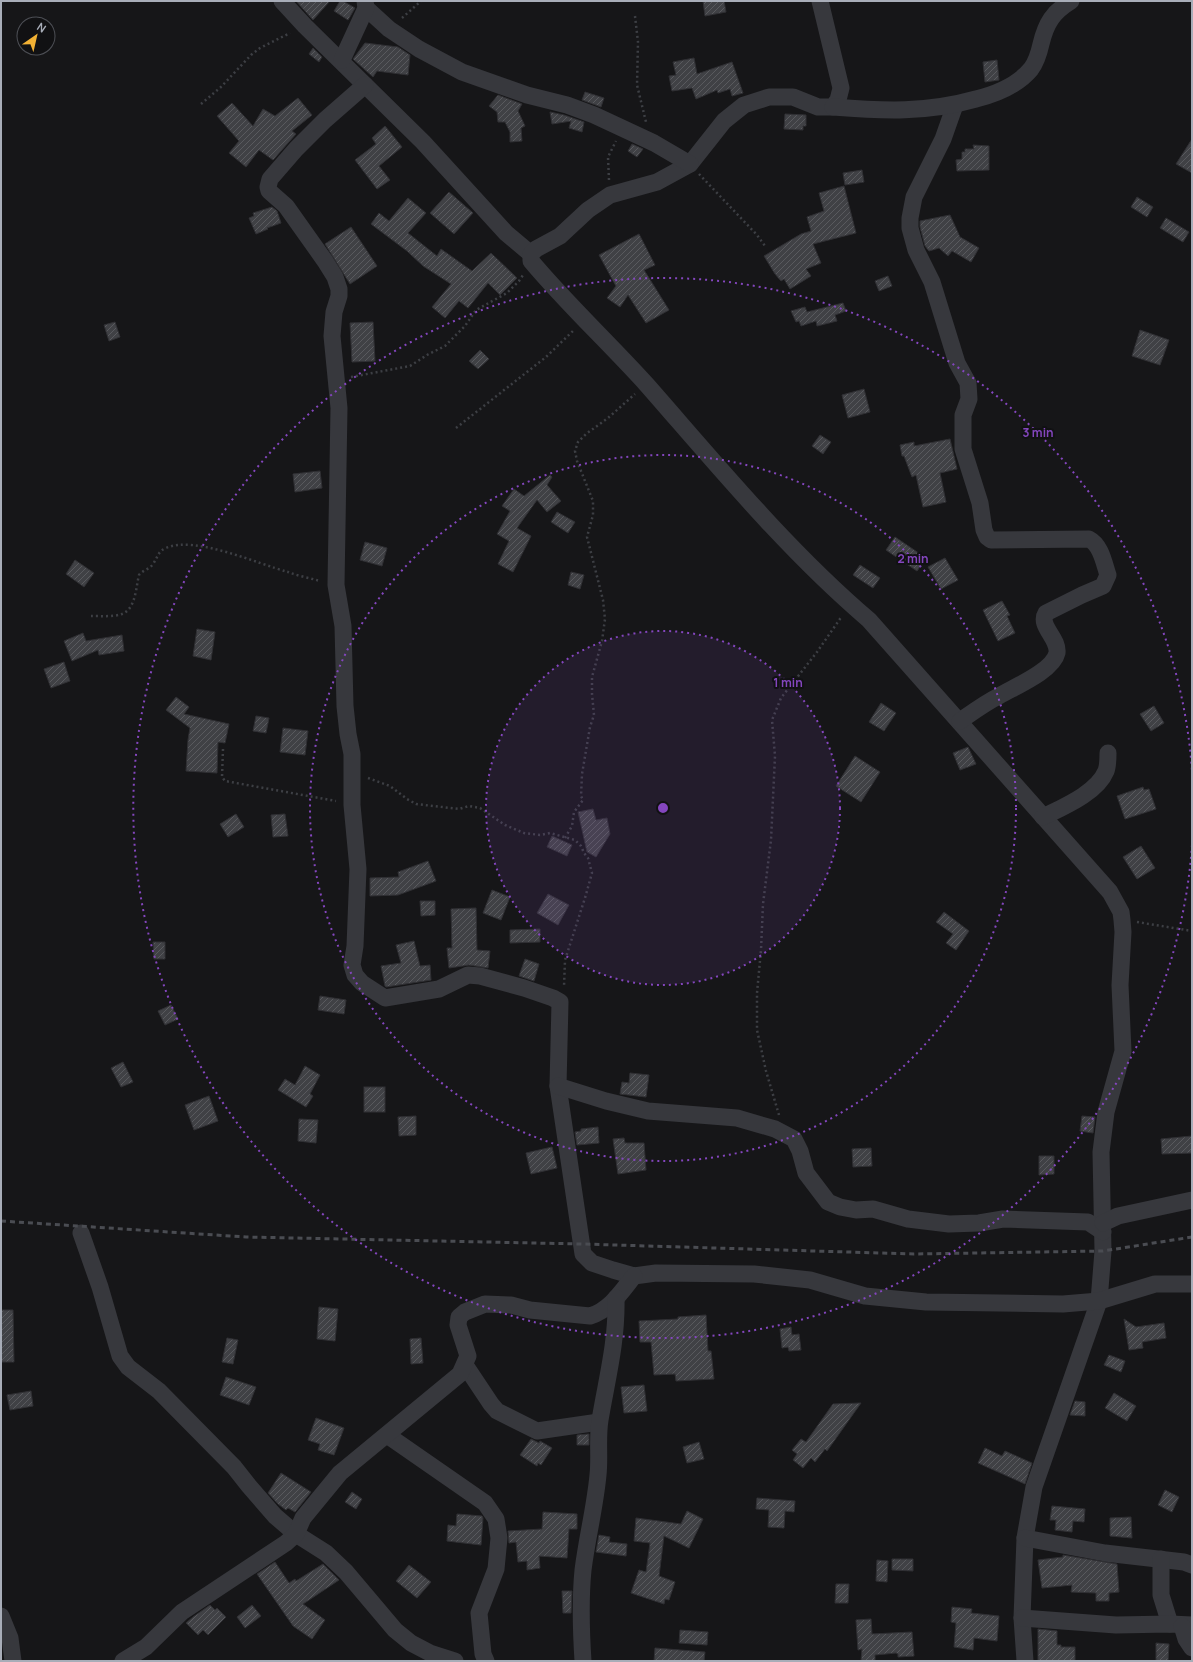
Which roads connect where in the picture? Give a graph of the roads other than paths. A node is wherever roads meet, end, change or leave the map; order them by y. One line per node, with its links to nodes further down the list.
1 (282, 1): 5 (street)
2 (820, 1): 8 (street)
3 (1071, 1): 7 (street)
4 (365, 4): 5 (street); 9 (street)
5 (342, 60): 6 (street)
6 (366, 85): 10 (street); 14 (street)
7 (954, 105): 8 (street); 11 (street)
8 (833, 107): 9 (street)
9 (690, 164): 10 (street)
10 (531, 257): 11 (street)
11 (960, 721): 13 (street)
12 (1108, 753): 13 (street)
13 (1043, 817): 16 (street)
14 (558, 1086): 16 (street); 18 (street)
15 (1192, 1200): 16 (street)
16 (1103, 1227): 21 (street)
17 (81, 1233): 25 (street)
18 (634, 1276): 20 (street); 21 (street)
19 (1192, 1284): 21 (street)
20 (616, 1298): 22 (street); 23 (street)
21 (1099, 1301): 26 (street)
22 (465, 1365): 23 (street); 24 (street)
23 (600, 1422): 37 (street)
24 (387, 1435): 25 (street); 36 (street)
25 (296, 1534): 34 (street); 35 (street)
26 (1025, 1538): 27 (street); 30 (street)
27 (1161, 1559): 28 (street); 31 (street)
28 (1192, 1565)
29 (1, 1616): 33 (street)
30 (1022, 1618): 31 (street); 38 (street)
31 (1181, 1625): 32 (street)
32 (1192, 1648)
33 (13, 1661)
34 (123, 1661)
35 (456, 1661)
36 (486, 1661)
37 (583, 1661)
38 (1025, 1661)

